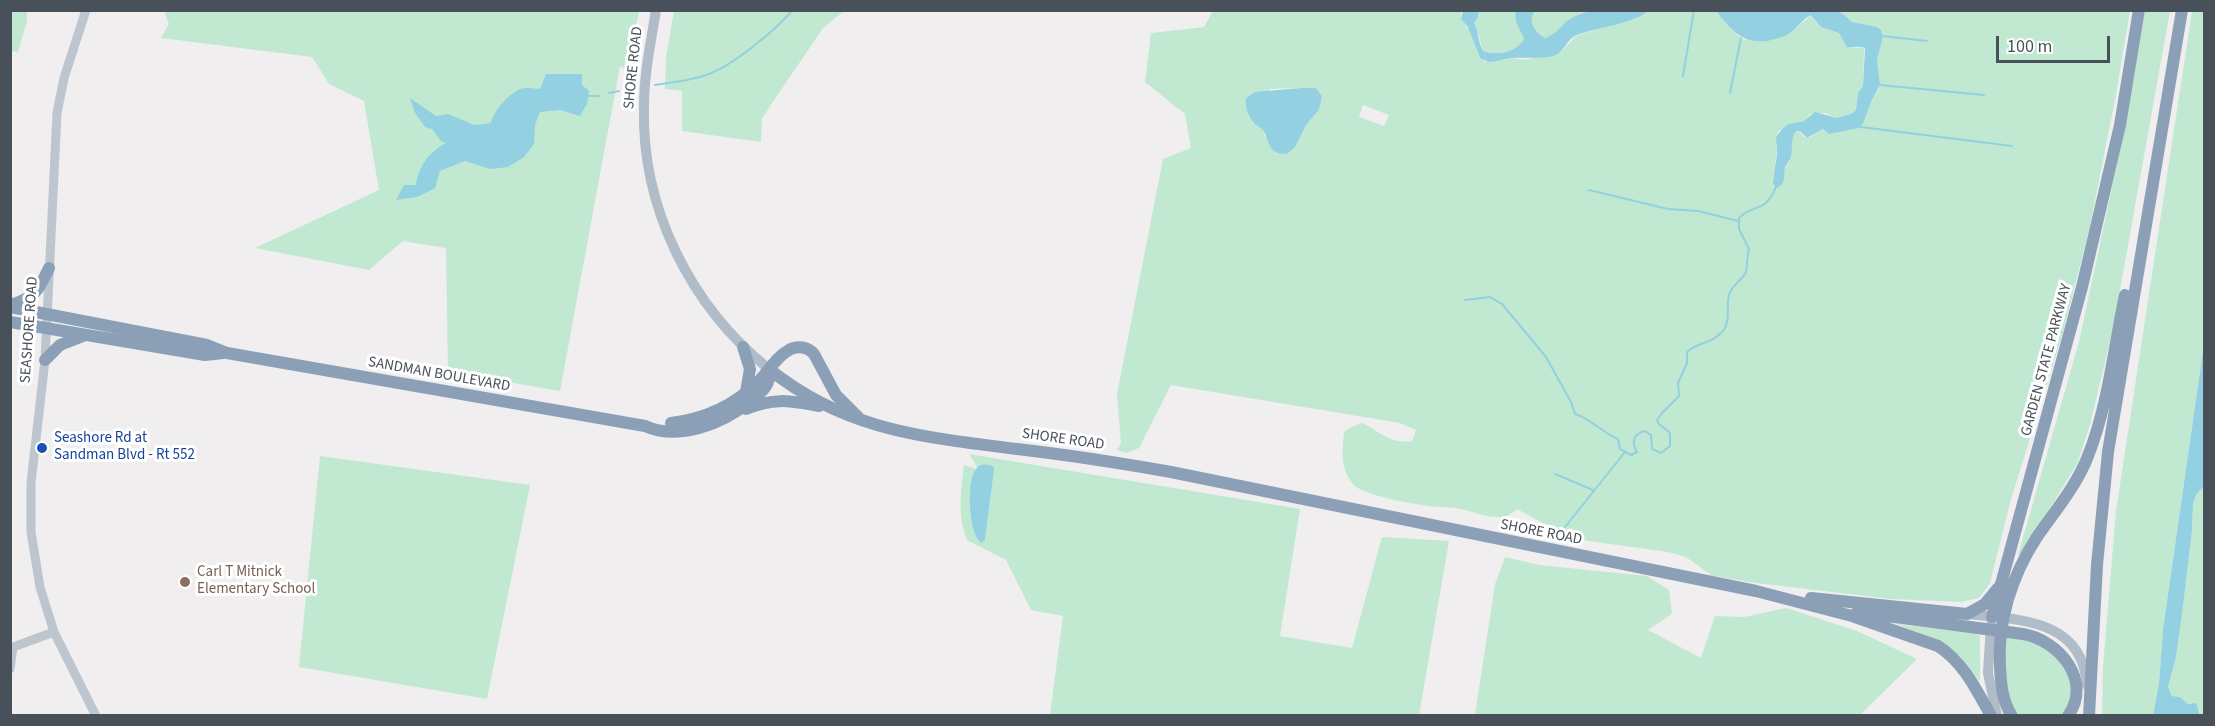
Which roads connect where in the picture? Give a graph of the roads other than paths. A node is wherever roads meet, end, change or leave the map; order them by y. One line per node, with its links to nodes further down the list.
1 (86, 10): 6 (main road, SEASHORE ROAD)
2 (656, 10): 12 (main road, SHORE ROAD)
3 (2139, 10): 21 (highway, GARDEN STATE PARKWAY)
4 (2182, 10): 5 (highway)
5 (2155, 162): 25 (highway); 33 (highway)
6 (49, 268): 7 (highway); 8 (main road, SEASHORE ROAD)
7 (10, 306): 8 (highway, SANDMAN BOULEVARD)
8 (48, 314): 10 (main road, SEASHORE ROAD); 13 (highway, SANDMAN BOULEVARD)
9 (10, 322): 10 (highway, SANDMAN BOULEVARD)
10 (47, 328): 11 (highway, SANDMAN BOULEVARD); 14 (main road, SEASHORE ROAD)
11 (87, 335): 13 (highway, SANDMAN BOULEVARD); 14 (highway)
12 (743, 346): 15 (main road, SHORE ROAD); 16 (highway)
13 (227, 353): 20 (highway, SANDMAN BOULEVARD)
14 (45, 360): 26 (main road, SEASHORE ROAD)
15 (769, 369): 16 (highway, SANDMAN BOULEVARD); 17 (highway, SHORE ROAD); 18 (highway, SANDMAN BOULEVARD); 19 (highway)
16 (745, 393): 20 (highway, SANDMAN BOULEVARD)
17 (832, 408): 18 (highway); 19 (highway, SHORE ROAD)
18 (731, 416): 20 (highway, SANDMAN BOULEVARD)
19 (862, 421): 22 (highway, SHORE ROAD)
20 (645, 426)
21 (2001, 582): 24 (highway); 25 (highway, GARDEN STATE PARKWAY)
22 (1756, 591): 23 (highway, SHORE ROAD); 24 (highway, SHORE ROAD)
23 (1817, 606): 25 (highway); 29 (highway)
24 (1967, 614): 25 (main road, SHORE ROAD)
25 (1997, 624): 30 (main road, GARDEN STATE PARKWAY); 31 (highway); 32 (highway); 33 (main road, SHORE ROAD)
26 (54, 632): 27 (main road); 28 (main road, SEASHORE ROAD)
27 (10, 669)
28 (96, 716)
29 (1991, 716)
30 (1997, 716)
31 (2012, 716)
32 (2068, 716)
33 (2089, 716)

